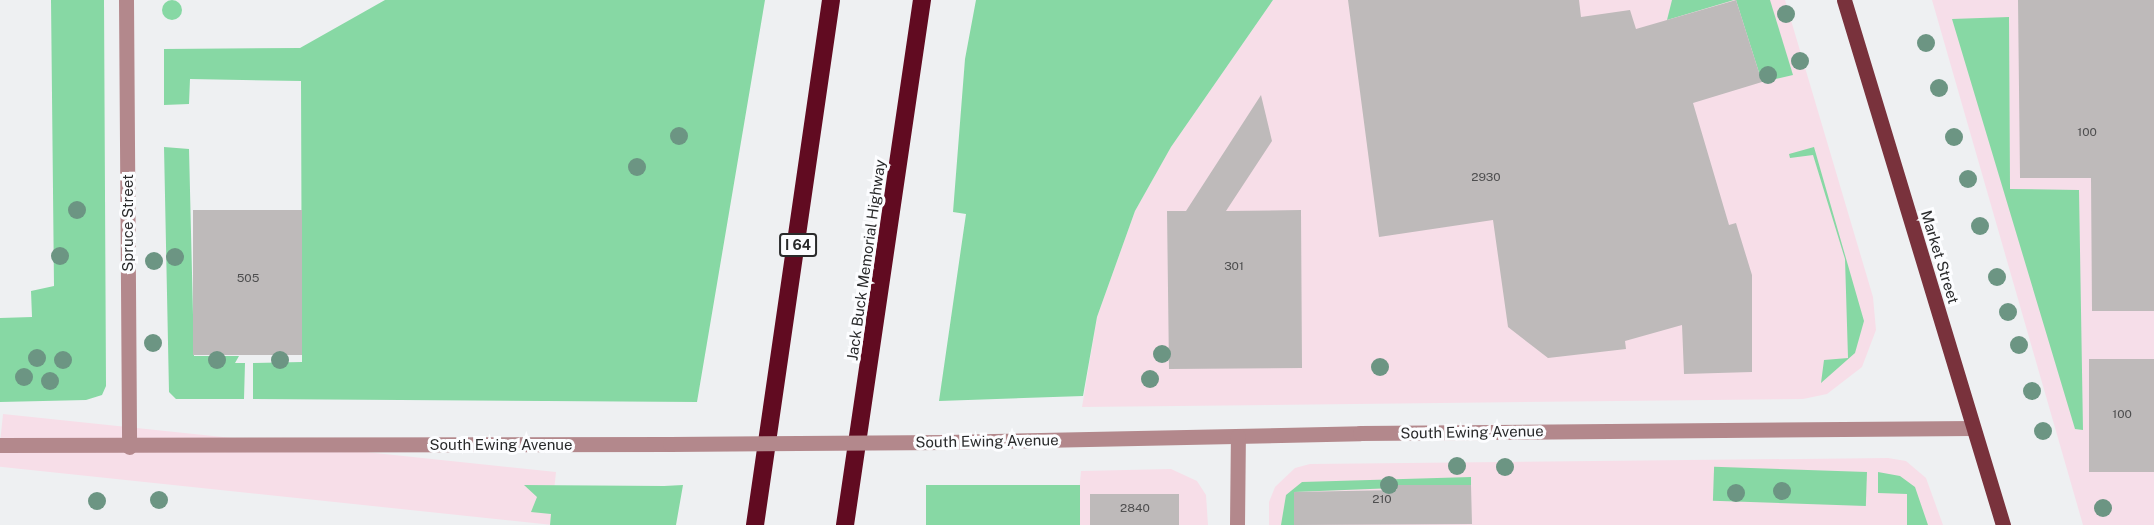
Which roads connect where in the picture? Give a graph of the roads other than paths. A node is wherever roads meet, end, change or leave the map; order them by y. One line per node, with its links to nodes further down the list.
1 (126, 0): 8 (street, Spruce Street)
2 (831, 0): 9 (highway, I 64)
3 (922, 0): 10 (highway, Jack Buck Memorial Highway)
4 (1844, 0): 5 (main road, Market Street)
5 (1973, 428): 6 (street, South Ewing Avenue); 12 (main road, Market Street)
6 (1238, 436): 8 (street, South Ewing Avenue, bridge); 11 (street)
7 (0, 445): 8 (street, South Ewing Avenue)
8 (129, 447)
9 (755, 525)
10 (845, 525)
11 (1237, 525)
12 (2003, 525)

